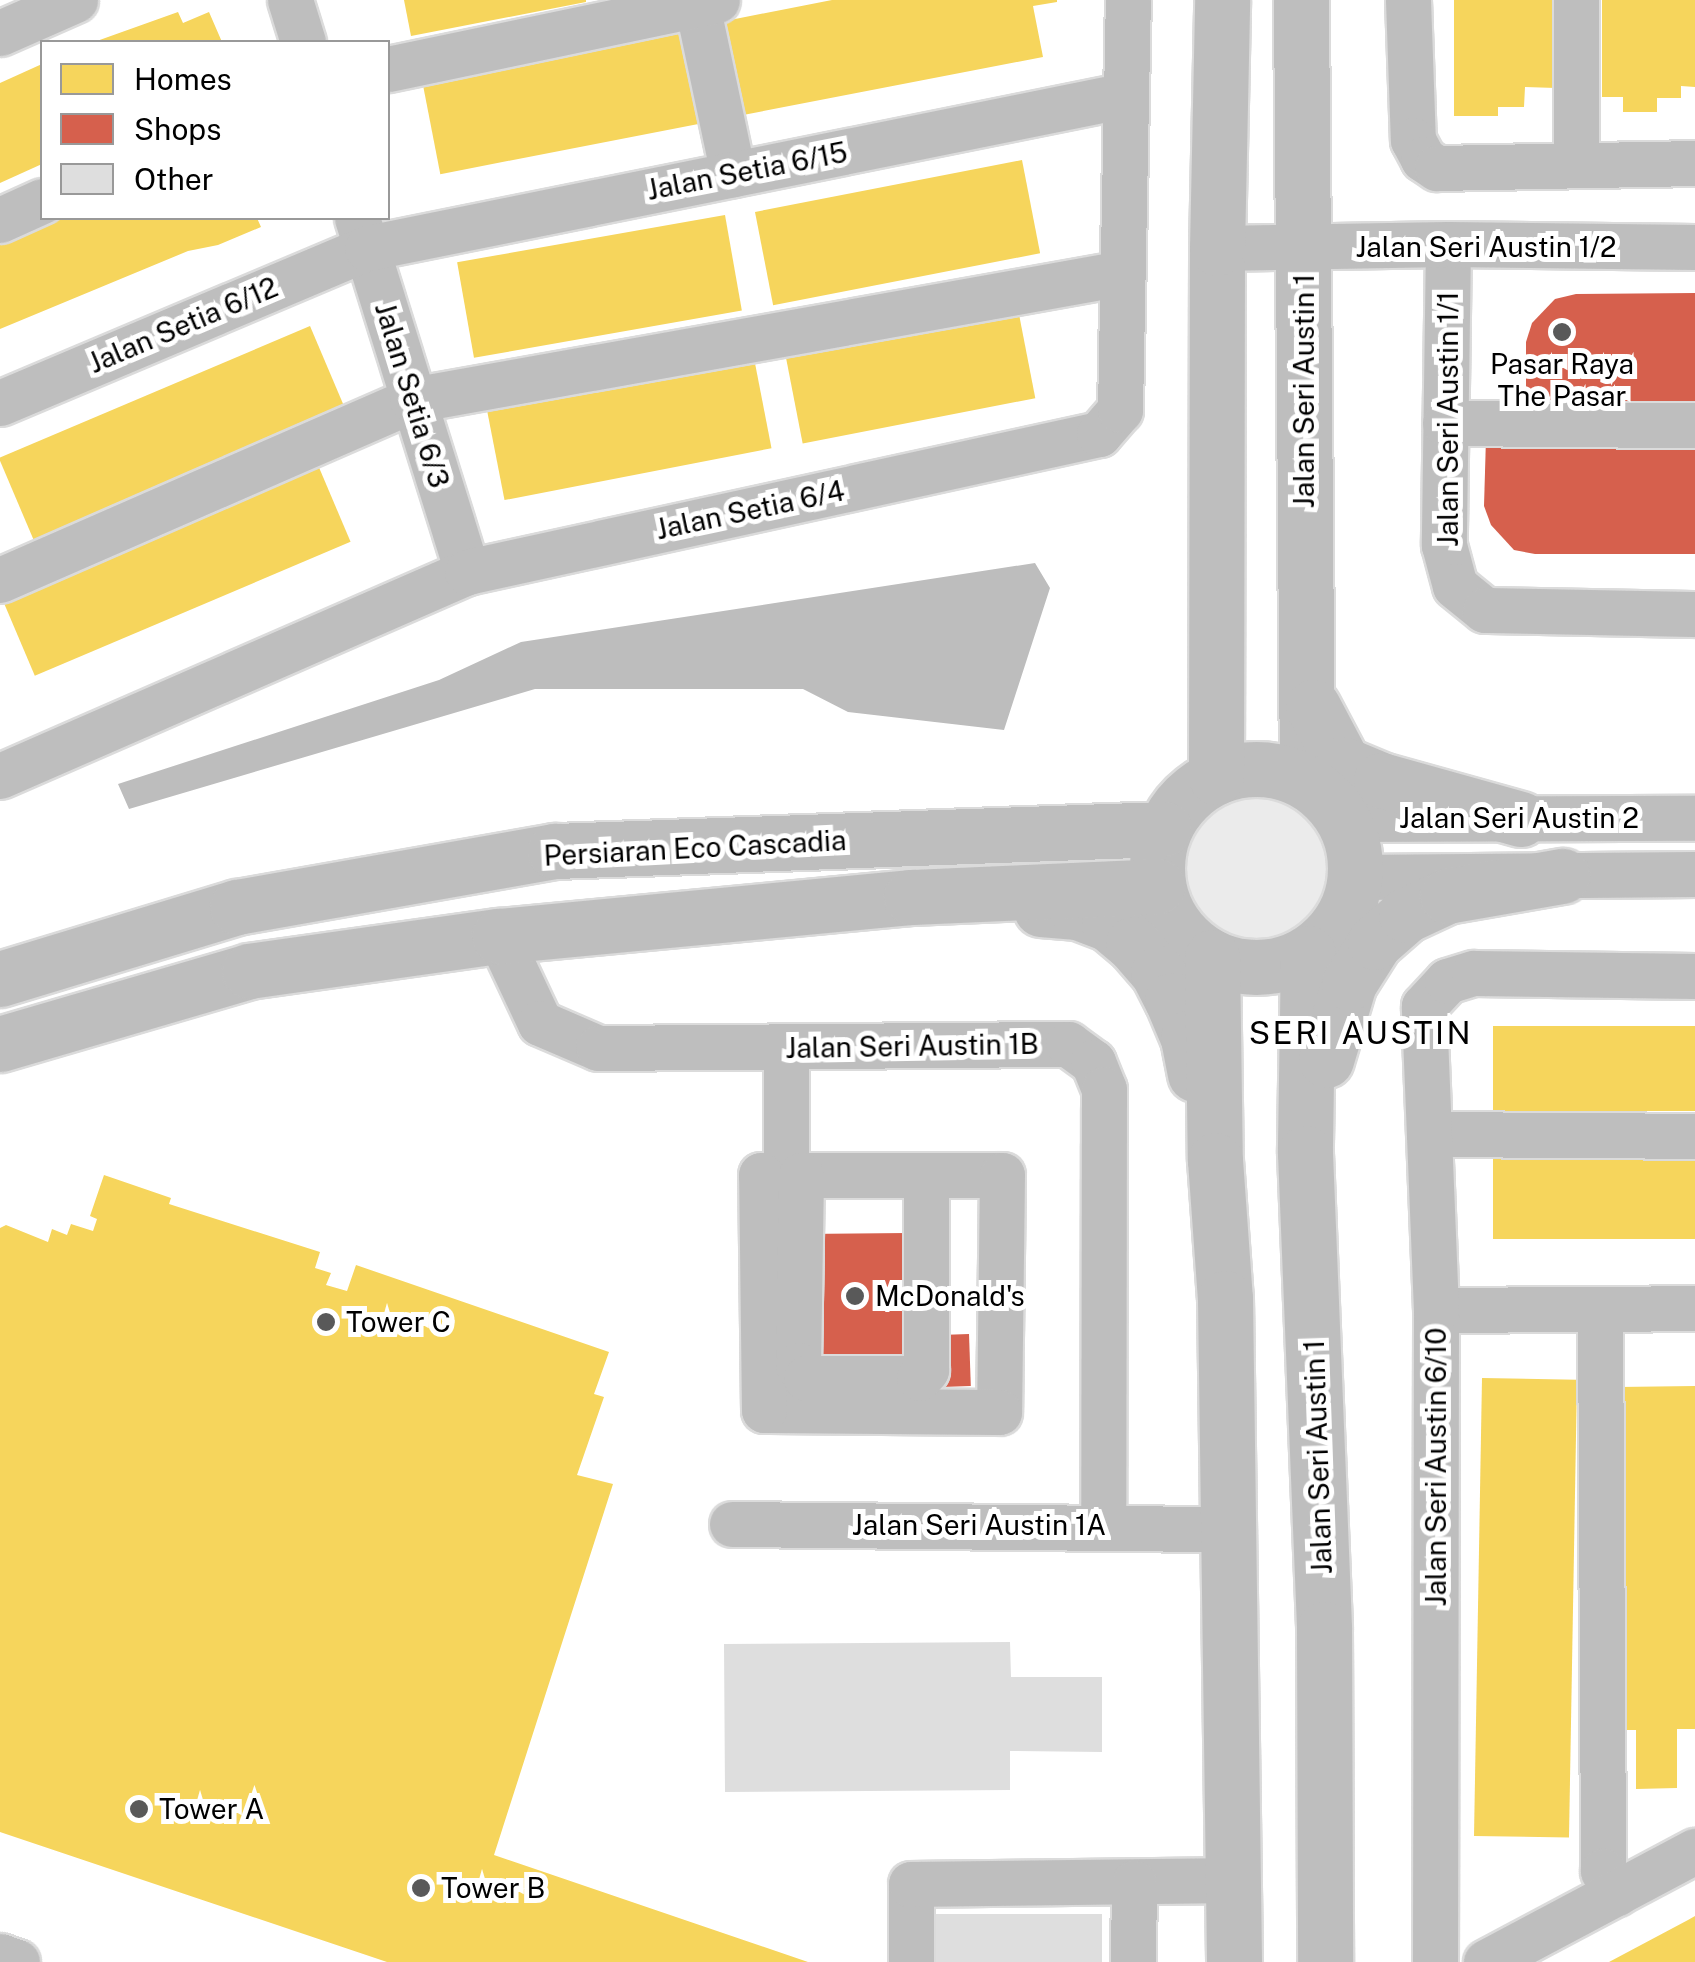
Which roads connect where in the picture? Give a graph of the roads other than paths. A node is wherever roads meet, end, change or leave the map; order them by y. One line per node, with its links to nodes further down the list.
1 (75, 0): 9 (street)
2 (290, 0): 10 (street)
3 (1128, 0): 12 (street, Jalan Setia 6/4)
4 (1222, 0): 20 (main road)
5 (1301, 0): 22 (main road, Jalan Seri Austin 1)
6 (1408, 0): 14 (street)
7 (1576, 0): 14 (street)
8 (704, 1): 11 (street); 15 (street)
9 (0, 33)
10 (302, 40)
11 (390, 69)
12 (1126, 94): 15 (street, Jalan Setia 6/15); 23 (street, Jalan Setia 6/4)
13 (1695, 163): 14 (street)
14 (1576, 164)
15 (733, 174): 18 (street, Jalan Setia 6/15)
16 (40, 202): 17 (street)
17 (0, 220)
18 (362, 233): 24 (street, Jalan Setia 6/3); 25 (street, Jalan Setia 6/12)
19 (1448, 244): 21 (street, Jalan Seri Austin 1/2); 22 (street, Jalan Seri Austin 1/2); 26 (street, Jalan Seri Austin 1/1)
20 (1216, 248): 22 (street, Jalan Seri Austin 1/2); 32 (main road)
21 (1695, 248)
22 (1304, 249): 31 (main road, Jalan Seri Austin 1)
23 (1123, 273): 24 (street); 28 (street, Jalan Setia 6/4)
24 (412, 400): 28 (street, Jalan Setia 6/3); 29 (street)
25 (0, 403)
26 (1446, 423): 27 (street); 30 (street, Jalan Seri Austin 1/1)
27 (1695, 424)
28 (467, 572): 33 (street, Jalan Setia 6/4)
29 (0, 580)
30 (1695, 614)
31 (1307, 696): 35 (main road, Jalan Seri Austin 1); 36 (main road)
32 (1216, 700): 34 (main road); 39 (main road)
33 (0, 776)
34 (1216, 777): 35 (main road); 38 (main road)
35 (1325, 801): 36 (street, Jalan Seri Austin 2); 41 (main road, Jalan Seri Austin 1)
36 (1521, 818): 37 (street, Jalan Seri Austin 2)
37 (1695, 818)
38 (1164, 829): 39 (main road, Persiaran Eco Cascadia); 43 (main road)
39 (1072, 830): 49 (main road, Persiaran Eco Cascadia)
40 (1695, 874): 42 (street, Jalan Seri Austin 2)
41 (1356, 876): 42 (street, Jalan Seri Austin 2); 46 (main road)
42 (1562, 876): 54 (main road)
43 (1158, 886): 44 (main road); 47 (main road)
44 (911, 897): 45 (main road); 55 (main road)
45 (500, 936): 50 (main road); 51 (street, Jalan Seri Austin 1B)
46 (1308, 953): 47 (main road); 54 (main road, Jalan Seri Austin 1)
47 (1212, 957): 55 (main road)
48 (1695, 976): 52 (street, Jalan Seri Austin 6/10)
49 (0, 979)
50 (0, 1044)
51 (786, 1048): 56 (street); 62 (street, Jalan Seri Austin 1B)
52 (1429, 1134): 53 (street); 60 (street, Jalan Seri Austin 6/10)
53 (1695, 1136)
54 (1306, 1153): 73 (main road, Jalan Seri Austin 1)
55 (1215, 1160): 63 (main road)
56 (793, 1175): 57 (street); 57 (street); 57 (street)
57 (926, 1175)
58 (1695, 1308): 59 (street)
59 (1600, 1309): 60 (street); 67 (street)
60 (1436, 1310): 74 (street, Jalan Seri Austin 6/10)
61 (732, 1524): 62 (street, Jalan Seri Austin 1A)
62 (1103, 1526): 63 (street, Jalan Seri Austin 1A)
63 (1226, 1529): 65 (main road)
64 (1695, 1851): 67 (street)
65 (1232, 1880): 66 (street); 72 (main road)
66 (1134, 1883): 70 (street); 71 (street)
67 (1616, 1893): 75 (street)
68 (0, 1956): 69 (street)
69 (17, 1962)
70 (911, 1962)
71 (1133, 1962)
72 (1234, 1962)
73 (1325, 1962)
74 (1435, 1962)
75 (1486, 1962)

